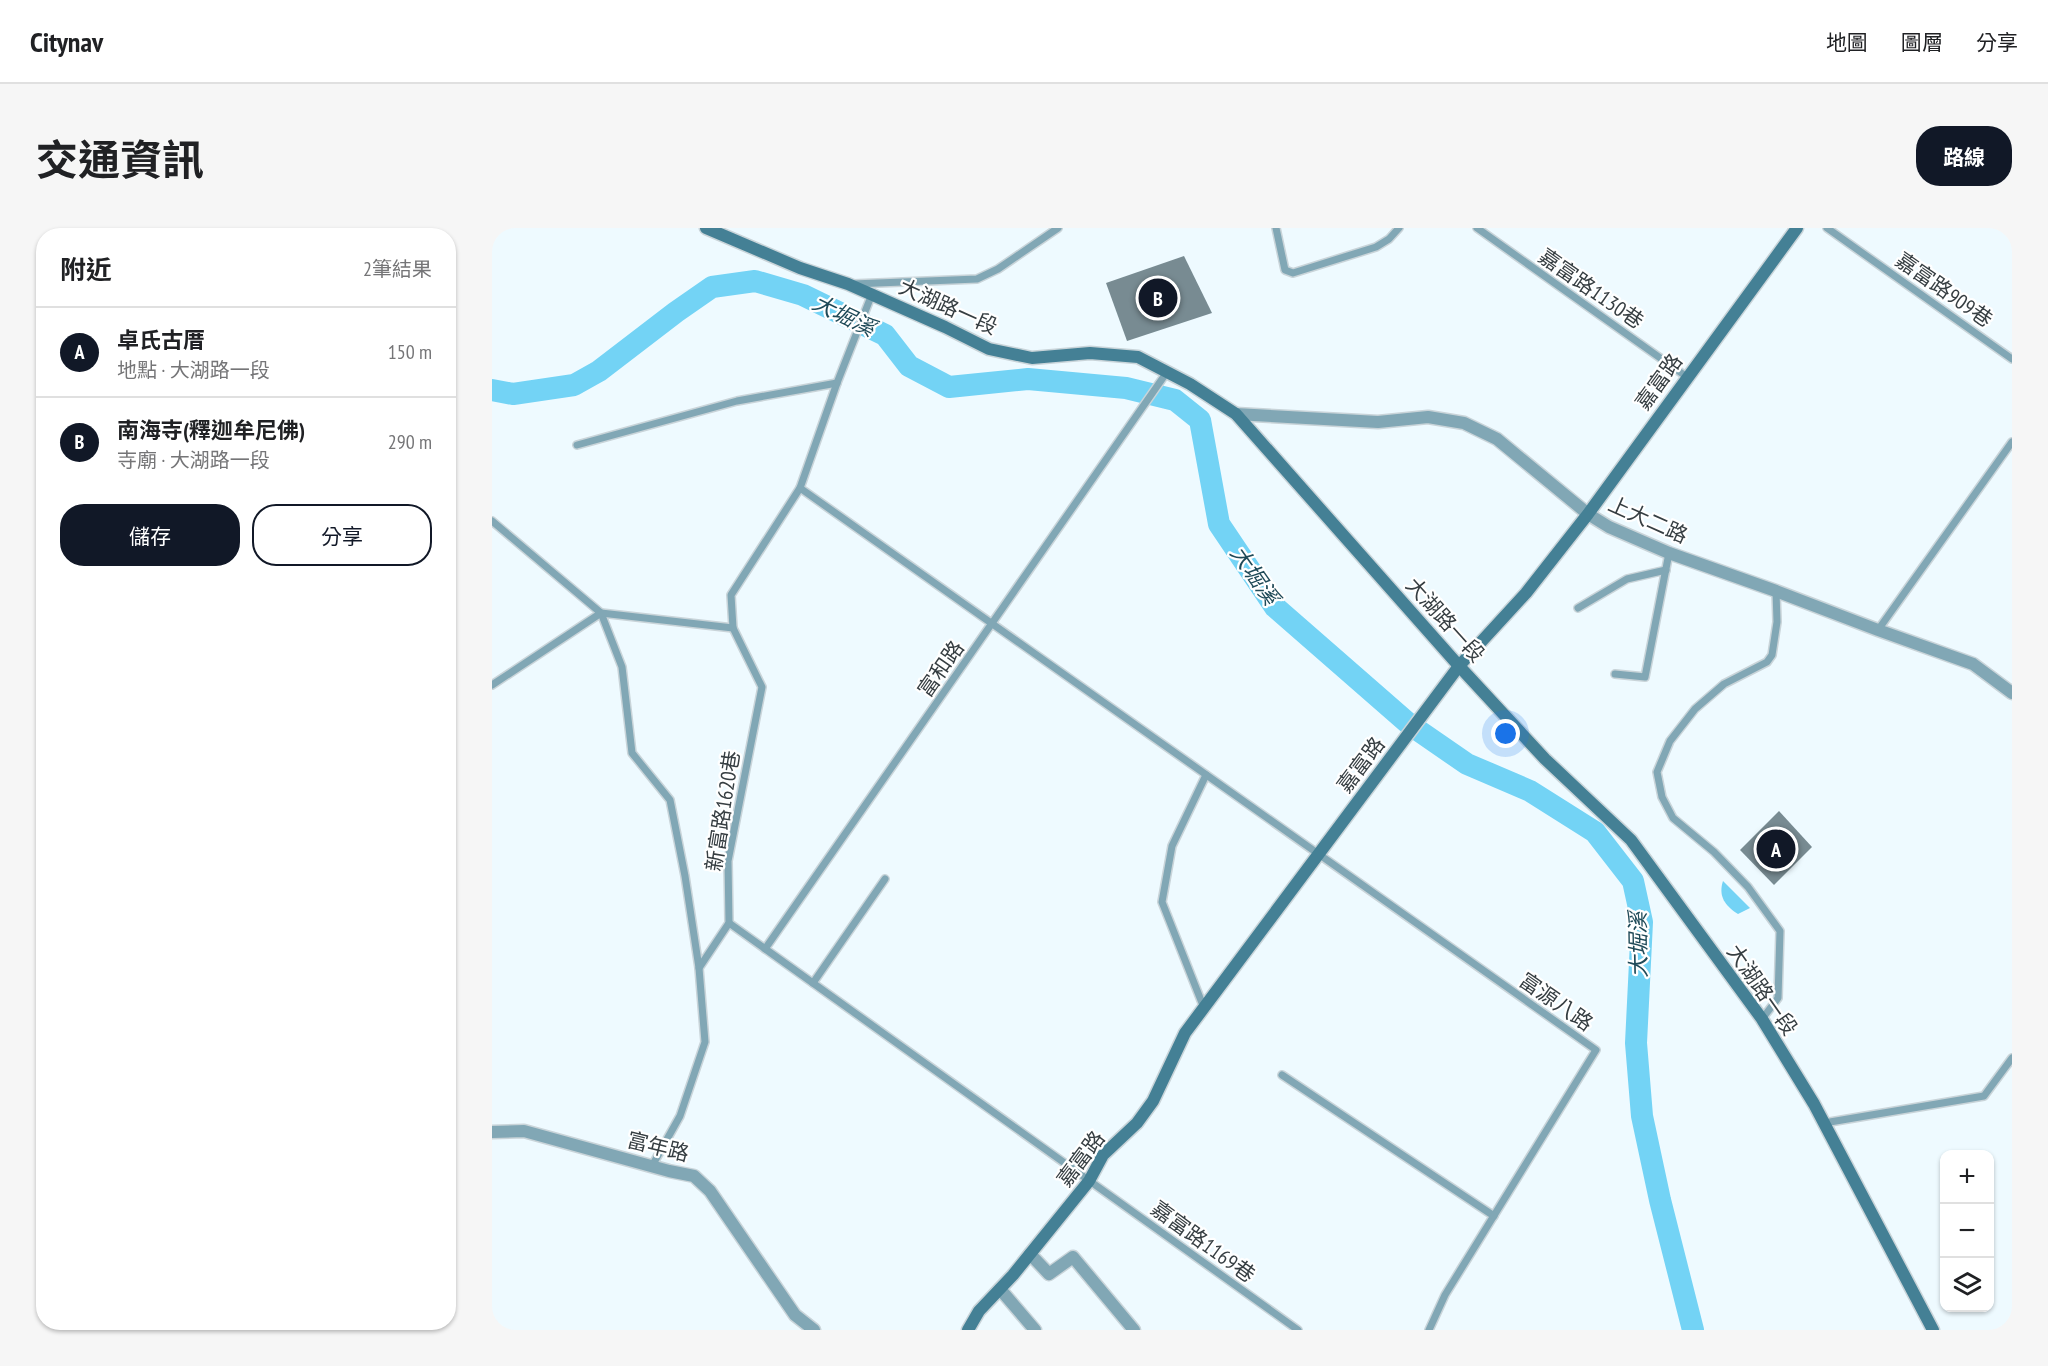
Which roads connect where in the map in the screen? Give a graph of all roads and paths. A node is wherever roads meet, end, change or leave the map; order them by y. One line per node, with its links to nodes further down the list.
1 (706, 228): 8 (street, 大湖路一段)
2 (1058, 228): 8 (lane)
3 (1276, 228): 4 (lane)
4 (1399, 228)
5 (1477, 228): 12 (lane, 嘉富路1130巷)
6 (1797, 228): 12 (street, 嘉富路)
7 (1827, 228): 10 (lane, 嘉富路909巷)
8 (848, 284): 9 (street, 大湖路一段)
9 (872, 294): 11 (street, 大湖路一段); 13 (lane, 新富路1620巷)
10 (2012, 358)
11 (1165, 376): 14 (street, 大湖路一段); 25 (lane, 富和路)
12 (1687, 377): 18 (street, 嘉富路)
13 (837, 383): 16 (lane); 17 (lane, 新富路1620巷)
14 (1236, 414): 18 (street, 上大二路); 28 (street, 大湖路一段)
15 (2012, 442): 27 (lane)
16 (577, 445)
17 (800, 488): 25 (lane); 26 (lane, 新富路1620巷)
18 (1588, 514): 20 (street, 上大二路); 28 (street, 嘉富路)
19 (492, 521): 24 (lane)
20 (1669, 553): 21 (lane); 22 (street, 上大二路)
21 (1666, 570): 23 (lane); 29 (lane)
22 (1776, 591): 27 (street, 上大二路); 40 (lane)
23 (1578, 608)
24 (601, 613): 26 (lane); 30 (lane); 37 (lane)
25 (992, 624): 32 (lane); 36 (lane, 富和路)
26 (732, 628): 35 (lane, 新富路1620巷)
27 (1878, 630): 31 (street, 上大二路)
28 (1459, 666): 33 (street, 嘉富路); 40 (street, 大湖路一段)
29 (1615, 674)
30 (492, 685)
31 (2012, 693)
32 (1206, 775): 33 (lane); 39 (lane)
33 (1318, 855): 39 (street, 嘉富路); 47 (lane, 富源八路)
34 (885, 879): 38 (lane)
35 (729, 923): 36 (lane, 嘉富路1169巷); 37 (lane)
36 (765, 949): 38 (lane, 嘉富路1169巷)
37 (699, 968): 45 (lane)
38 (813, 983): 46 (lane, 嘉富路1169巷)
39 (1204, 1008): 46 (street, 嘉富路)
40 (1762, 1019): 43 (street, 大湖路一段)
41 (2012, 1058): 43 (lane)
42 (1282, 1075): 47 (lane)
43 (1824, 1123): 56 (street, 大湖路一段)
44 (492, 1132): 45 (street, 富年路)
45 (652, 1166): 50 (street, 富年路)
46 (1089, 1181): 48 (street, 嘉富路); 54 (lane, 嘉富路1169巷)
47 (1494, 1216): 55 (lane, 富源八路)
48 (1030, 1254): 49 (street, 嘉富路); 53 (street)
49 (1000, 1289): 51 (street, 嘉富路); 52 (street)
50 (814, 1330)
51 (968, 1330)
52 (1035, 1330)
53 (1134, 1330)
54 (1298, 1330)
55 (1429, 1330)
56 (1933, 1330)

